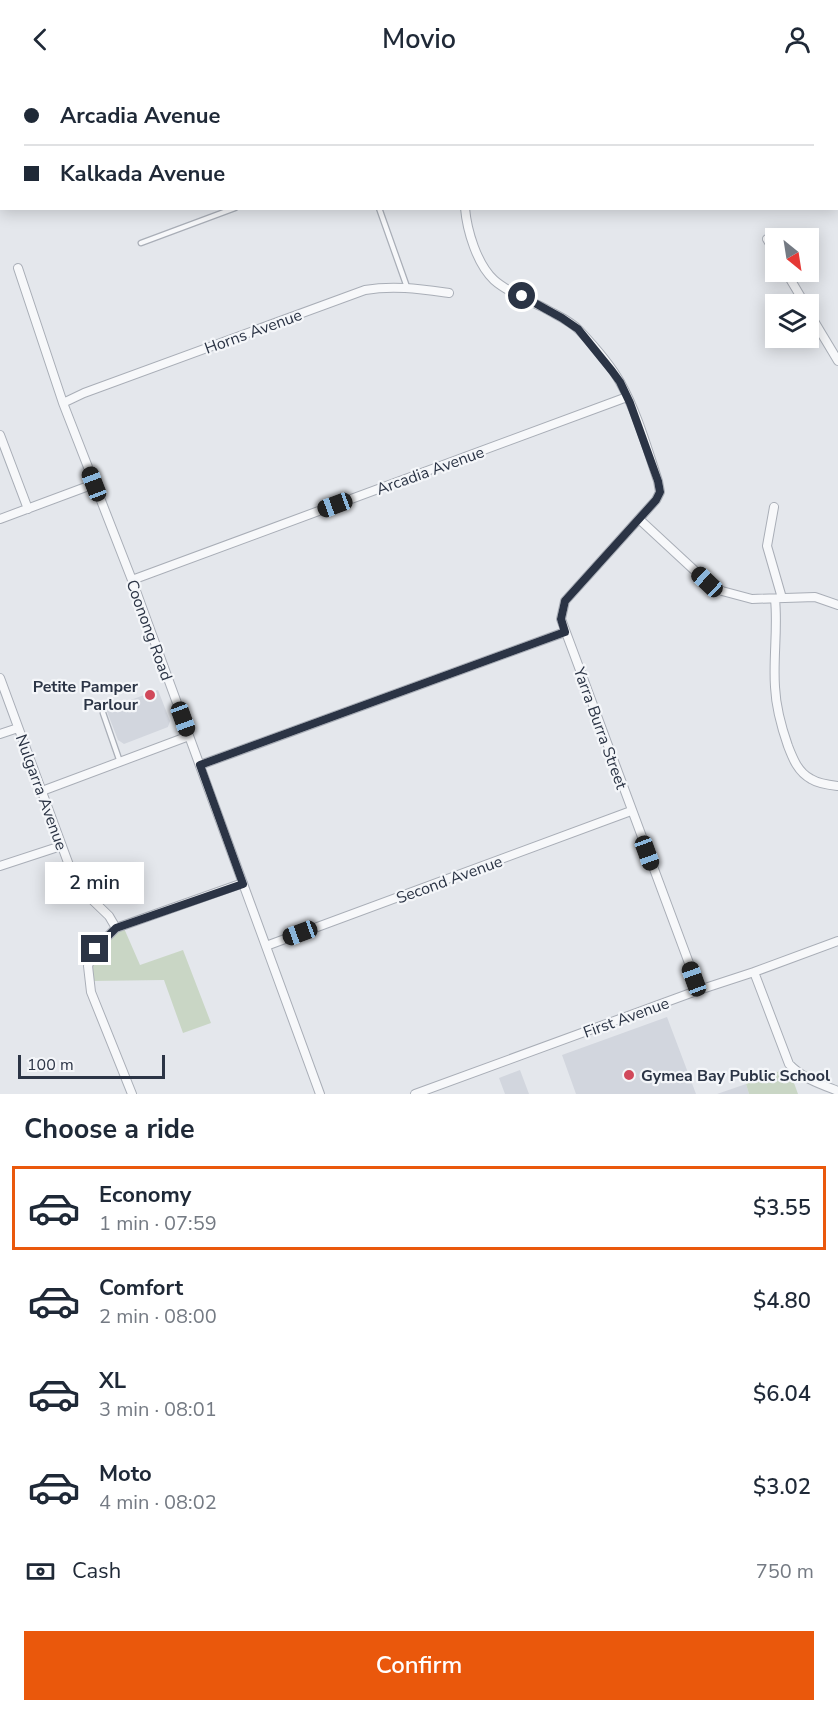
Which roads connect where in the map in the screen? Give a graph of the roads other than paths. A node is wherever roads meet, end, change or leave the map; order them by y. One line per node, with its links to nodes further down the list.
1 (230, 210): 4 (lane)
2 (380, 210): 6 (lane)
3 (465, 210): 10 (street)
4 (141, 243)
5 (18, 268): 11 (street, Coonong Road)
6 (407, 287): 7 (street, Horns Avenue); 11 (street, Horns Avenue)
7 (448, 293)
8 (819, 329): 9 (street)
9 (838, 361)
10 (627, 397): 17 (street, Yarra Burra Street); 18 (street, Arcadia Avenue)
11 (63, 403): 13 (street, Coonong Road)
12 (0, 435): 15 (street)
13 (94, 484): 15 (street); 18 (street, Coonong Road)
14 (774, 507): 19 (street)
15 (28, 509): 16 (street)
16 (0, 519)
17 (639, 519): 19 (street); 21 (street, Yarra Burra Street)
18 (132, 580): 26 (street, Coonong Road)
19 (778, 598): 20 (street); 29 (street)
20 (838, 605)
21 (565, 632): 28 (street); 31 (street, Yarra Burra Street)
22 (0, 678): 24 (street, Nulgarra Avenue)
23 (103, 713): 27 (lane)
24 (18, 728): 25 (street); 30 (street, Nulgarra Avenue)
25 (0, 734)
26 (189, 736): 27 (street); 28 (street, Coonong Road)
27 (120, 762): 30 (street)
28 (200, 765): 34 (street, Coonong Road)
29 (838, 786)
30 (42, 791): 32 (street, Nulgarra Avenue)
31 (631, 811): 37 (street, Second Avenue); 39 (street, Yarra Burra Street)
32 (61, 846): 33 (street); 35 (street, Nulgarra Avenue)
33 (0, 866)
34 (243, 884): 35 (street); 37 (street, Coonong Road)
35 (116, 928): 41 (street)
36 (838, 941): 38 (street, First Avenue)
37 (266, 946): 42 (street, Coonong Road)
38 (754, 972): 39 (street, First Avenue); 40 (street)
39 (699, 990): 43 (street, First Avenue)
40 (838, 1091)
41 (132, 1094)
42 (320, 1094)
43 (415, 1094)

